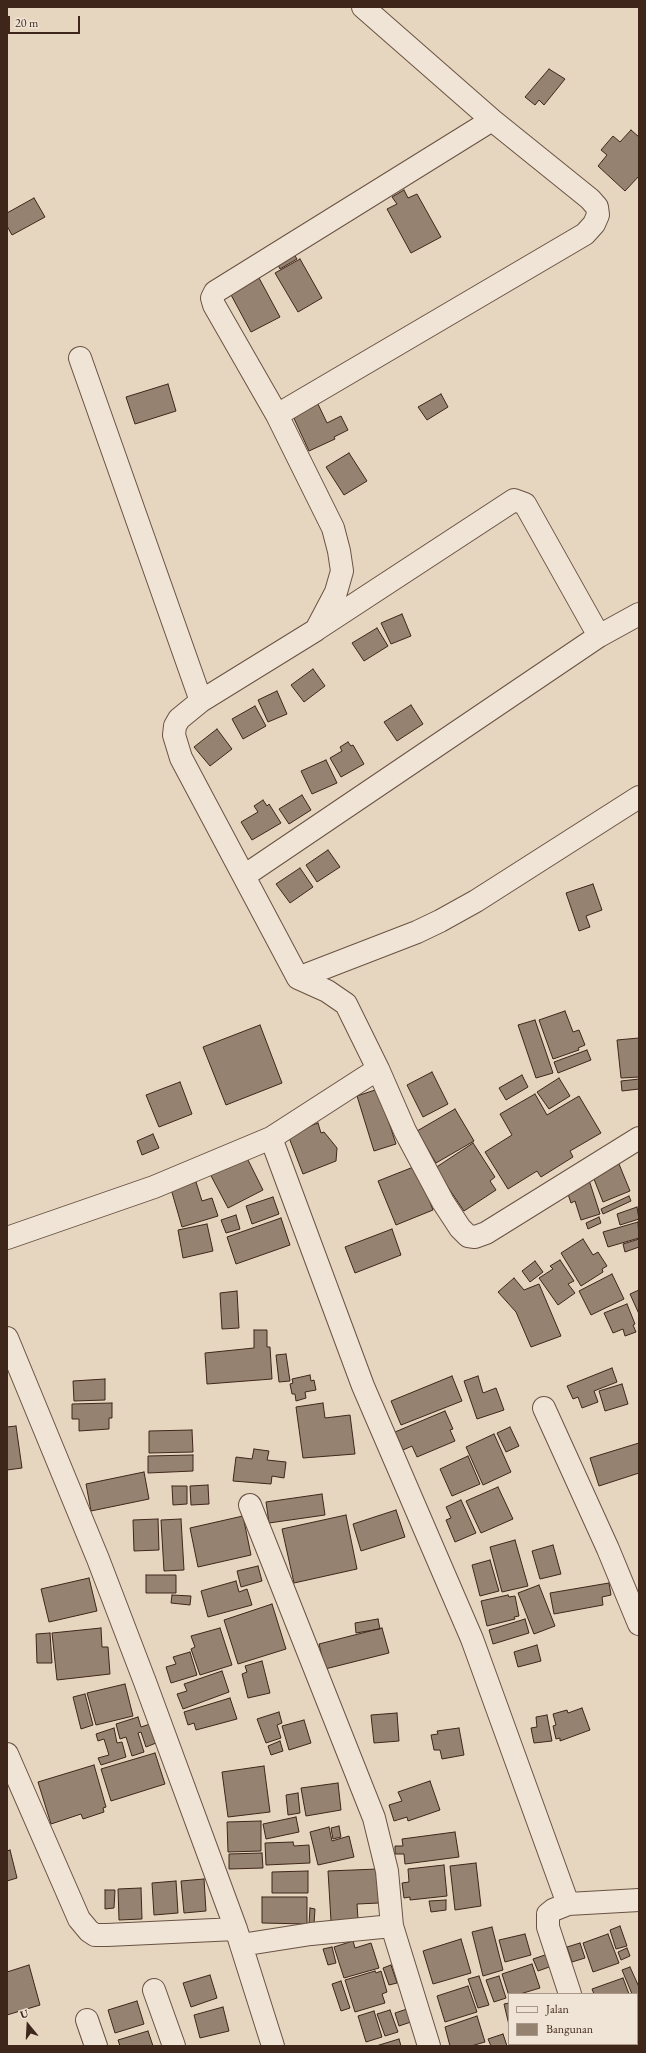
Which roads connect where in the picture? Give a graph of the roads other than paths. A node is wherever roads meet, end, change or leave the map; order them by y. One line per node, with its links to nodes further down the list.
1 (363, 7): 2 (street)
2 (492, 120): 4 (street); 4 (street)
3 (80, 358): 8 (street)
4 (277, 415): 6 (street)
5 (639, 614): 7 (street)
6 (316, 630): 7 (street); 8 (street)
7 (599, 636): 10 (street)
8 (201, 701): 10 (street)
9 (639, 797): 11 (street)
10 (244, 876): 11 (street)
11 (298, 978): 12 (street)
12 (378, 1069): 13 (street); 14 (street)
13 (271, 1138): 15 (street); 22 (street)
14 (639, 1138)
15 (7, 1238)
16 (7, 1338): 24 (street)
17 (544, 1408): 19 (street)
18 (250, 1505): 23 (street)
19 (639, 1624)
20 (7, 1754): 24 (street)
21 (639, 1900): 22 (street)
22 (568, 1904): 26 (street)
23 (392, 1926): 24 (street); 31 (street)
24 (238, 1937): 30 (street)
25 (154, 1990): 29 (street)
26 (570, 1993)
27 (87, 2020): 28 (street)
28 (96, 2046)
29 (174, 2046)
30 (274, 2046)
31 (429, 2046)

